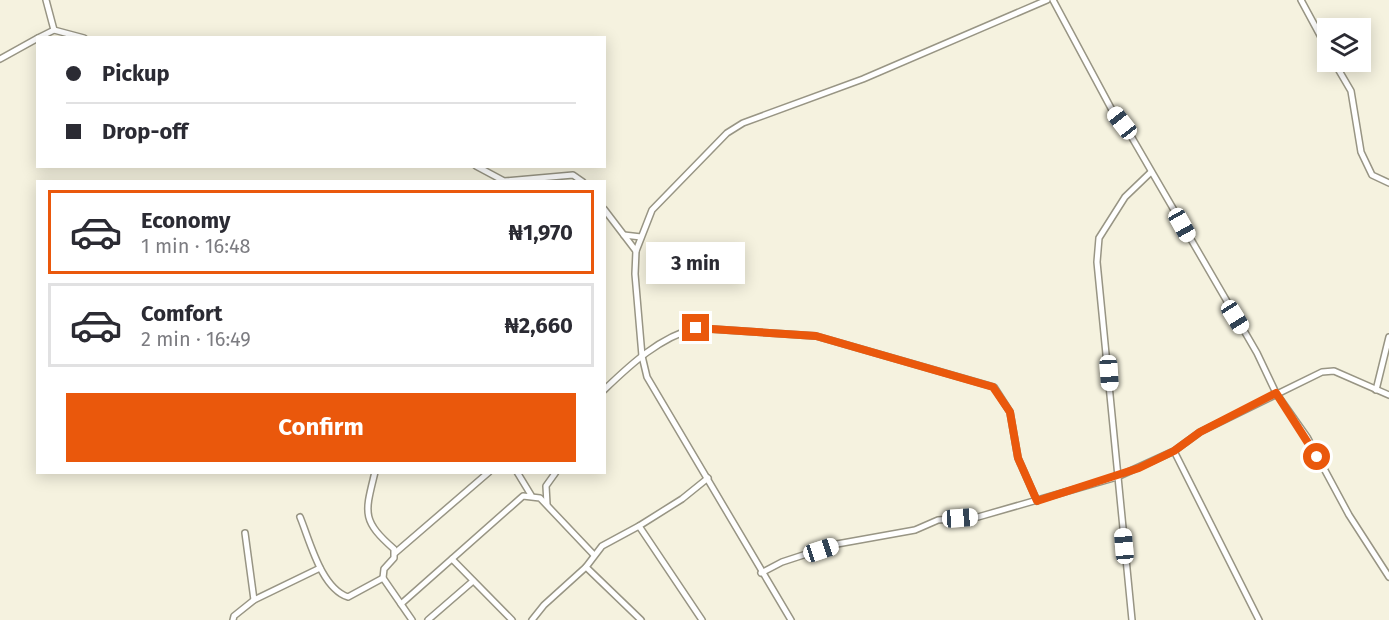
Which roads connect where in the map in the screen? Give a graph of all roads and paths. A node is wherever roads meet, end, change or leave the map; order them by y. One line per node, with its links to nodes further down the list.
1 (46, 0): 5 (street)
2 (1047, 0): 20 (street)
3 (1053, 0): 13 (street)
4 (1301, 0): 6 (street)
5 (54, 30): 7 (street); 8 (street)
6 (1317, 30)
7 (42, 36)
8 (76, 36)
9 (36, 39): 10 (street)
10 (0, 59)
11 (1340, 72): 17 (street)
12 (480, 168): 14 (street)
13 (1151, 172): 26 (street); 33 (street)
14 (502, 180)
15 (516, 180): 16 (street)
16 (580, 180)
17 (1389, 183)
18 (606, 212): 19 (street)
19 (624, 235): 20 (street); 21 (street)
20 (641, 237): 21 (street)
21 (636, 251): 23 (street)
22 (1389, 338): 25 (street)
23 (642, 356): 24 (street); 34 (street); 36 (street)
24 (606, 388)
25 (1376, 390): 26 (street); 27 (street)
26 (1276, 393): 28 (street); 47 (street)
27 (1389, 395)
28 (1174, 451): 33 (street); 61 (street)
29 (375, 474): 41 (street)
30 (487, 474): 41 (street)
31 (518, 474): 35 (street)
32 (555, 474): 37 (street)
33 (1117, 477): 36 (street); 60 (street)
34 (708, 478): 39 (street); 46 (street)
35 (531, 495): 37 (street); 43 (street)
36 (1037, 501): 46 (street)
37 (547, 504): 42 (street)
38 (300, 517): 45 (street)
39 (639, 526): 42 (street); 58 (street)
40 (245, 534): 50 (street)
41 (395, 553): 48 (street)
42 (594, 555): 44 (street)
43 (452, 559): 49 (street); 51 (street)
44 (586, 567): 56 (street); 57 (street)
45 (320, 568): 48 (street); 50 (street)
46 (760, 573): 59 (street)
47 (1389, 577)
48 (383, 578): 51 (street)
49 (473, 581): 54 (street); 55 (street)
50 (254, 600): 52 (street)
51 (401, 604): 53 (street)
52 (233, 620)
53 (412, 620)
54 (428, 620)
55 (512, 620)
56 (532, 620)
57 (641, 620)
58 (702, 620)
59 (790, 620)
60 (1132, 620)
61 (1259, 620)

